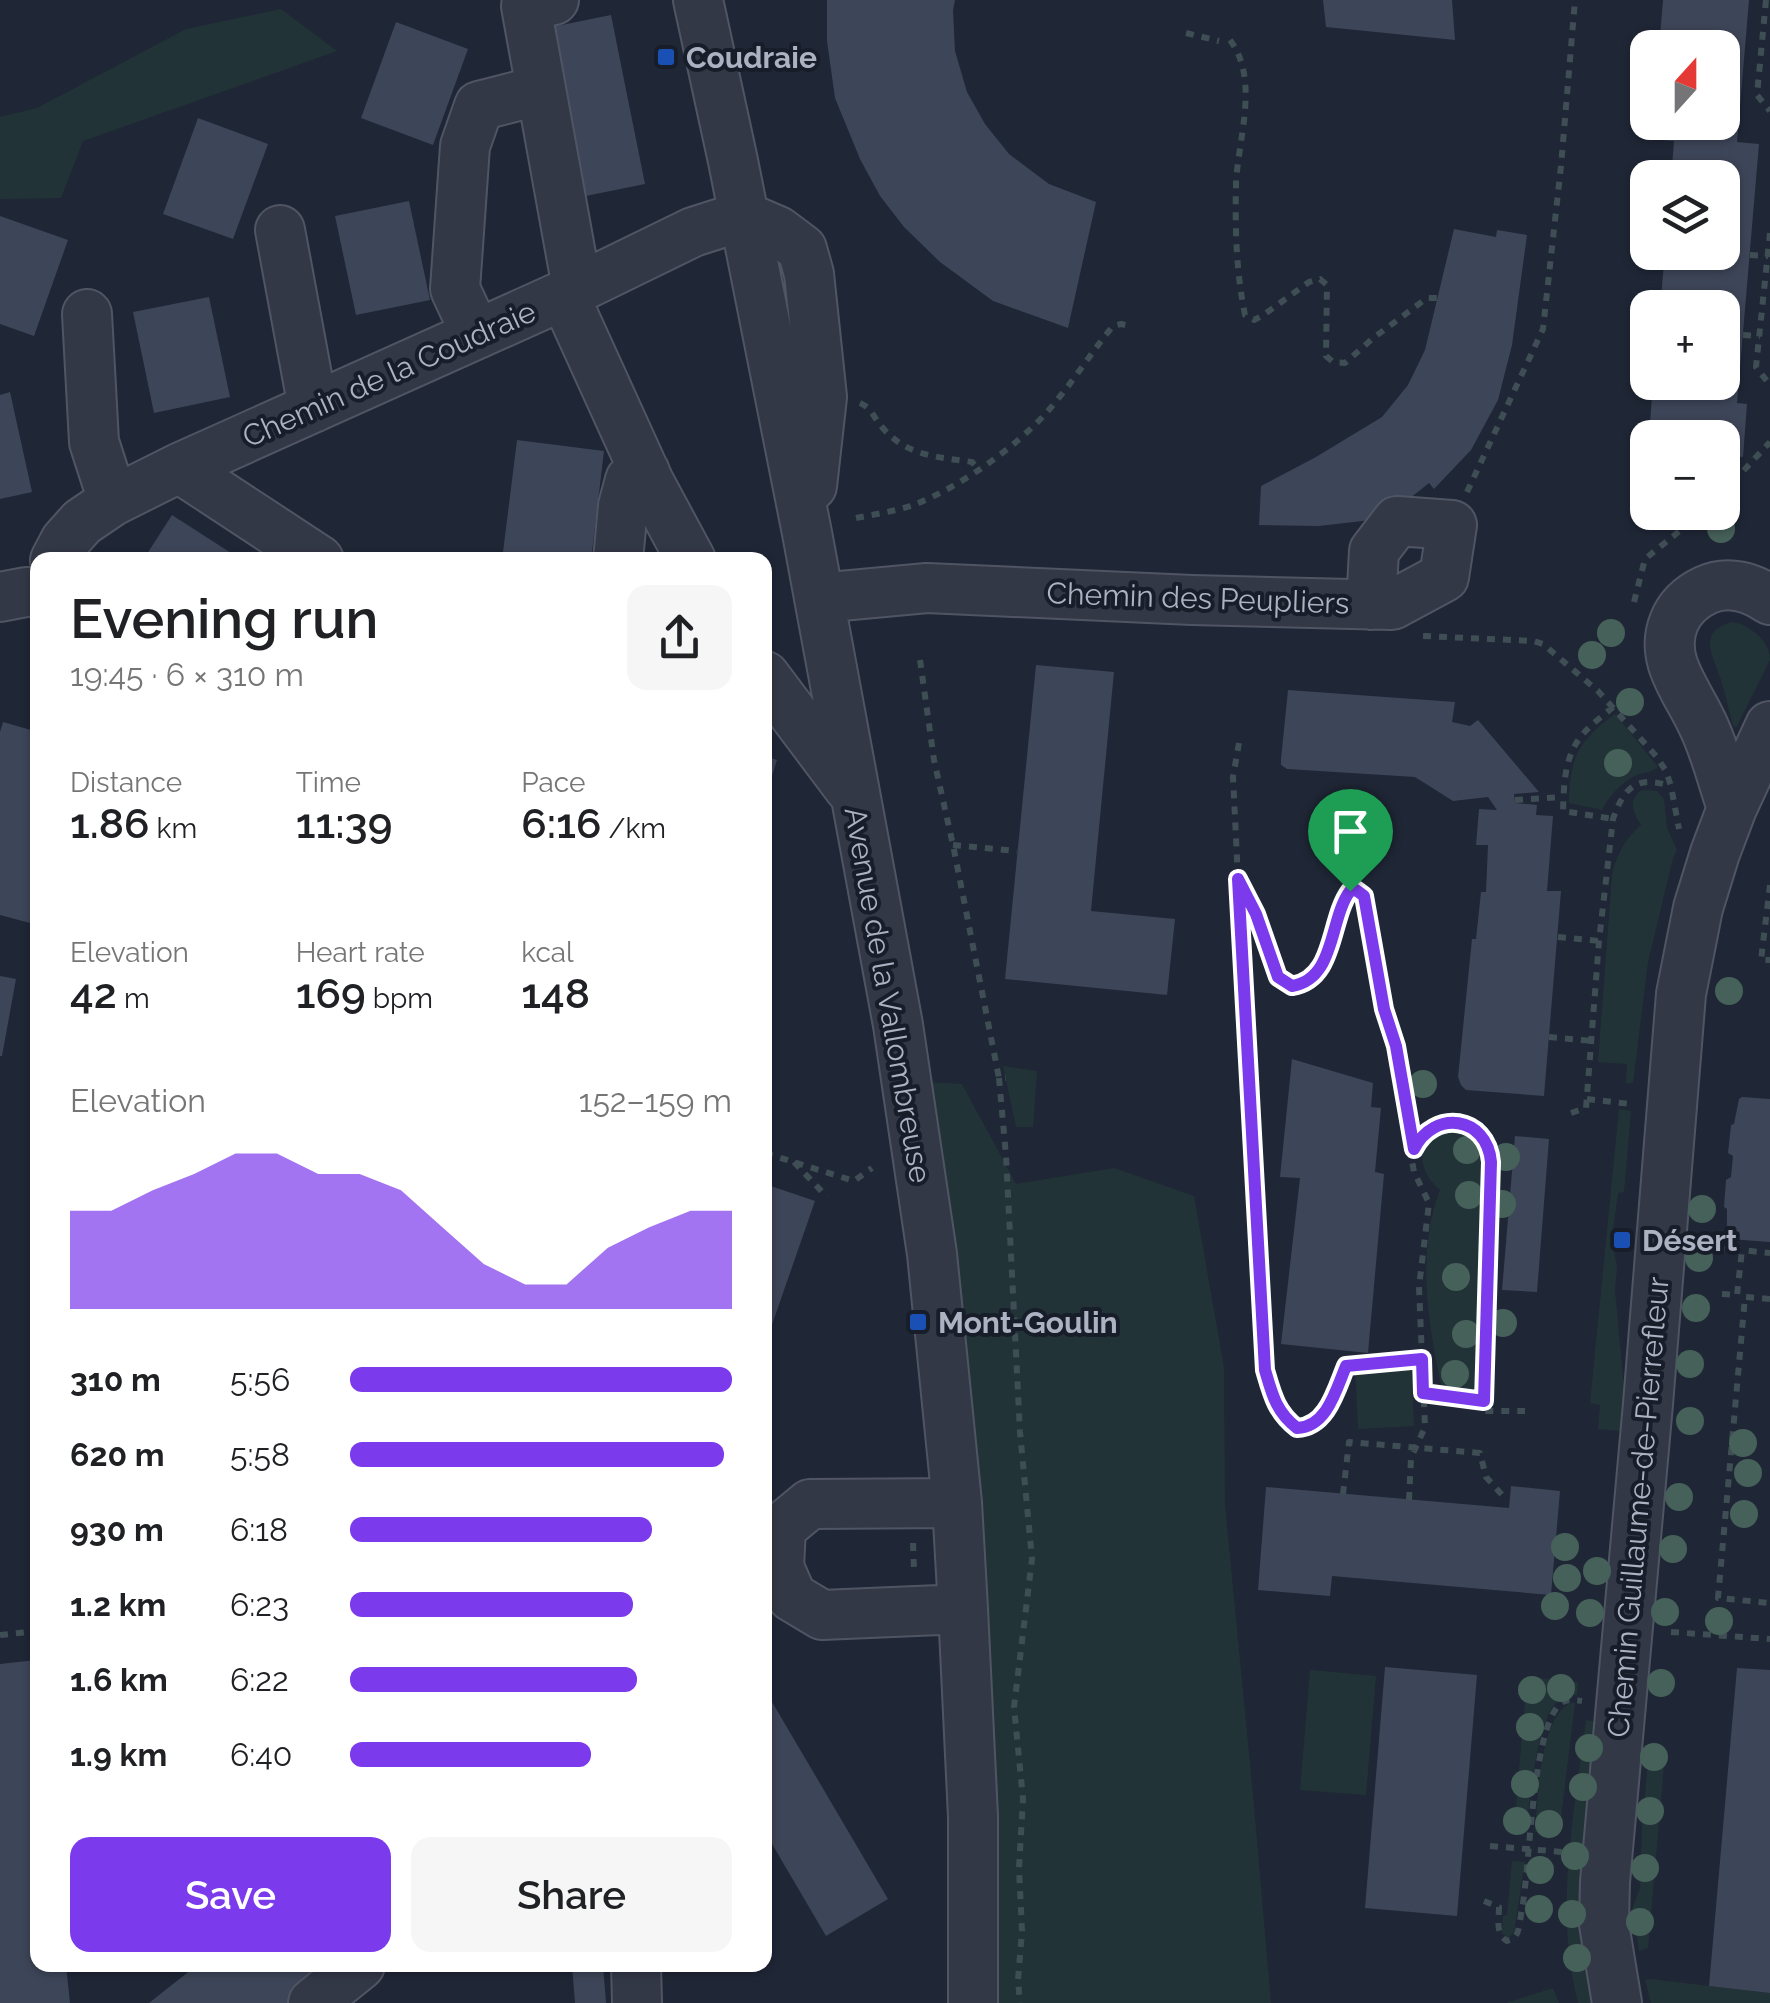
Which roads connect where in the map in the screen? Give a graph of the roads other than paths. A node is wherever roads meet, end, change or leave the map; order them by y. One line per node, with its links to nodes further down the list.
1 (554, 0): 3 (street)
2 (698, 0): 4 (street, Avenue de la Vallombreuse)
3 (541, 90): 6 (street); 8 (street)
4 (743, 216): 6 (street, Chemin de la Coudraie); 21 (street, Avenue de la Vallombreuse)
5 (280, 230): 9 (street)
6 (571, 291): 8 (street, Chemin de la Coudraie); 11 (street)
7 (87, 314): 12 (street)
8 (476, 334): 9 (street, Chemin de la Coudraie)
9 (313, 408): 10 (street, Chemin de la Coudraie)
10 (179, 468): 12 (street, Chemin de la Coudraie); 14 (street)
11 (645, 472): 15 (street); 16 (street)
12 (113, 501): 13 (street, Chemin de la Coudraie)
13 (59, 552)
14 (308, 552)
15 (619, 552)
16 (687, 552)
17 (936, 588): 19 (street, Chemin des Peupliers); 19 (street, Chemin des Peupliers); 21 (street, Chemin des Peupliers)
18 (30, 592): 20 (street)
19 (1026, 592): 23 (street, Chemin des Peupliers)
20 (0, 598)
21 (819, 598): 26 (street, Avenue de la Vallombreuse)
22 (1770, 600): 27 (street)
23 (1370, 605): 23 (street, Chemin des Peupliers)
24 (772, 685): 26 (street)
25 (1770, 726): 27 (street, Chemin Guillaume-de-Pierrefleur)
26 (854, 795): 28 (street, Avenue de la Vallombreuse)
27 (1732, 808): 37 (street, Chemin Guillaume-de-Pierrefleur)
28 (957, 1503): 29 (street); 31 (street, Avenue de la Vallombreuse)
29 (773, 1529): 30 (street)
30 (778, 1598): 31 (street)
31 (964, 1609): 36 (street, Avenue de la Vallombreuse)
32 (351, 1972): 34 (street)
33 (636, 1972): 35 (street)
34 (313, 2003)
35 (637, 2003)
36 (973, 2003)
37 (1616, 2003)

